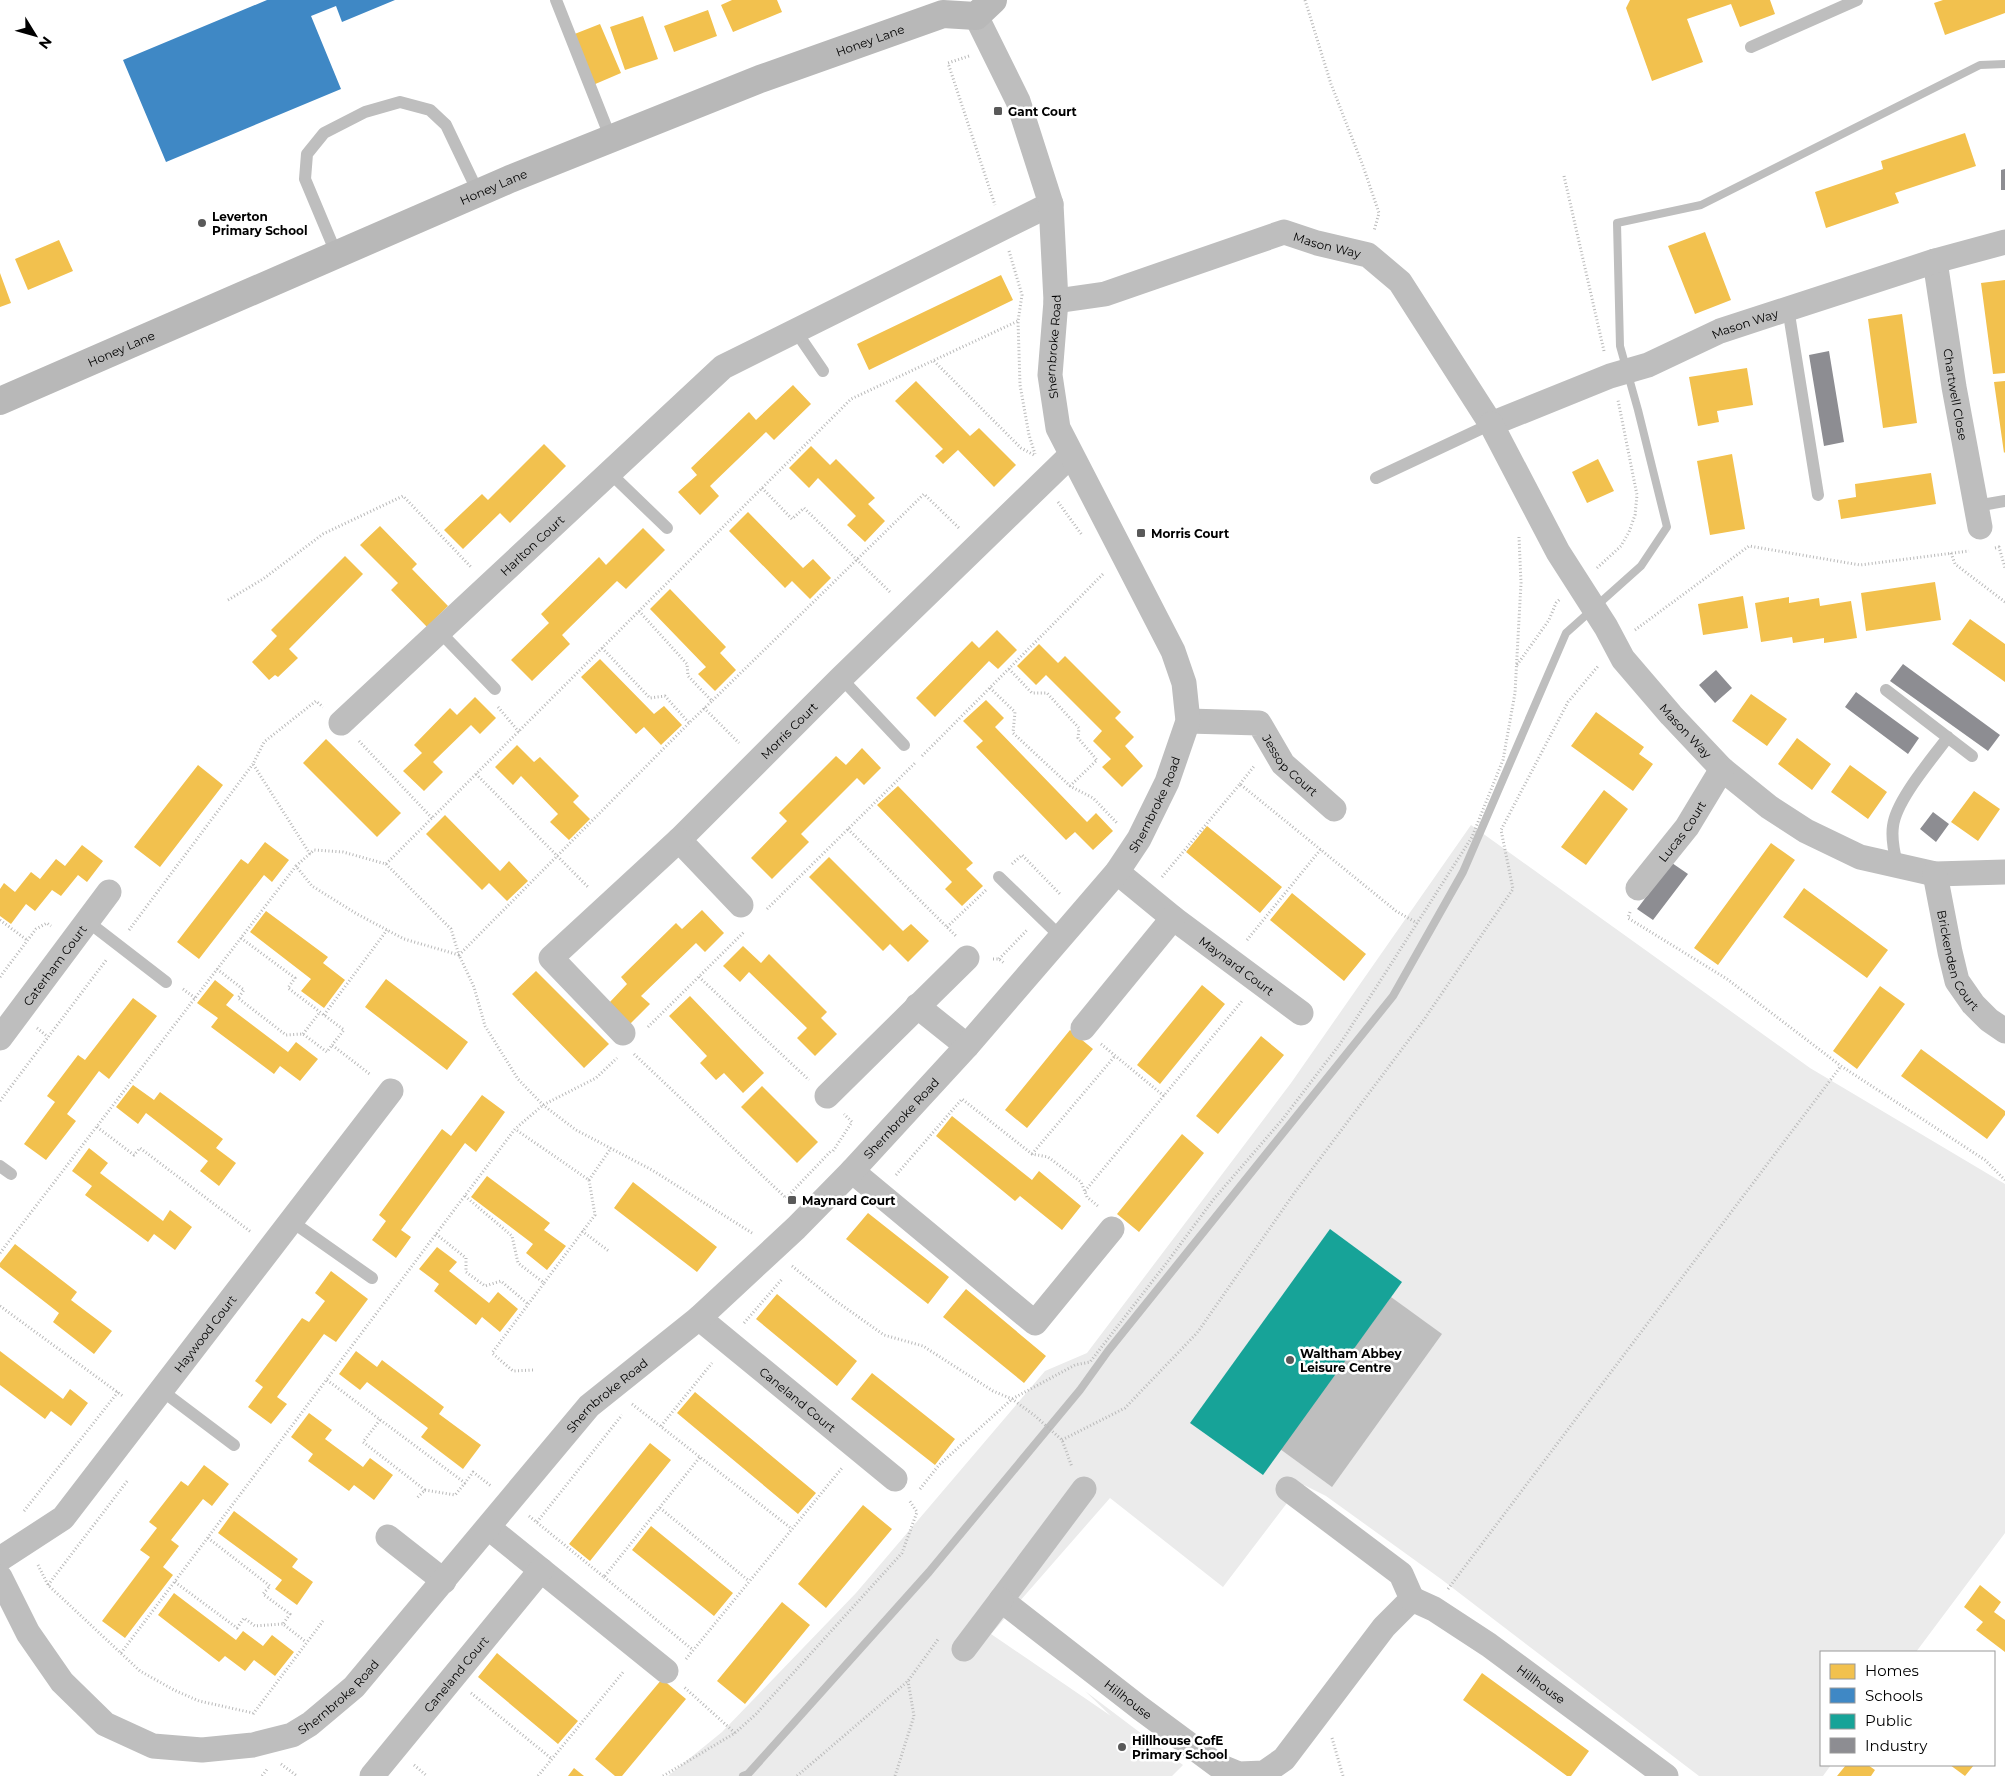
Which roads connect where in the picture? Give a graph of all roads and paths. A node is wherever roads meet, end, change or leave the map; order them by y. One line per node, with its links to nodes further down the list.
1 (556, 0): 6 (lane)
2 (1305, 0): 12 (path)
3 (1857, 0): 5 (lane)
4 (985, 8): 6 (street, Honey Lane); 9 (street, Shernbroke Road)
5 (1751, 47)
6 (611, 139): 8 (street, Honey Lane)
7 (1564, 176): 20 (path)
8 (478, 192): 11 (street, Honey Lane); 11 (lane)
9 (1050, 204): 14 (street, Shernbroke Road); 17 (street)
10 (2005, 242): 13 (street, Mason Way)
11 (336, 253): 21 (street, Honey Lane)
12 (1368, 255): 14 (street, Mason Way); 22 (street, Mason Way)
13 (1935, 261): 15 (street, Mason Way); 32 (street, Chartwell Close)
14 (1056, 301): 24 (street, Shernbroke Road)
15 (1788, 308): 20 (street, Mason Way); 29 (lane)
16 (1018, 321): 18 (path)
17 (795, 330): 19 (lane); 25 (street, Harlton Court)
18 (934, 361): 23 (path); 28 (path)
19 (823, 371)
20 (1610, 376): 22 (street, Mason Way); 42 (path)
21 (0, 401)
22 (1491, 424): 26 (lane); 42 (street, Mason Way)
23 (1035, 454)
24 (1071, 455): 27 (street, Morris Court); 38 (street, Shernbroke Road)
25 (610, 473): 33 (lane); 41 (street, Harlton Court)
26 (1376, 478)
27 (1043, 482): 34 (path); 35 (street, Morris Court)
28 (762, 488): 39 (path); 45 (path)
29 (1818, 495)
30 (2005, 501): 32 (lane)
31 (1519, 527): 50 (path)
32 (1977, 527): 37 (path)
33 (667, 528)
34 (1082, 536)
35 (977, 546): 39 (path); 46 (street, Morris Court)
36 (1992, 548): 40 (path)
37 (1951, 553): 44 (path); 48 (path)
38 (1122, 555): 51 (path); 58 (street, Shernbroke Road)
39 (857, 559): 46 (path); 56 (path)
40 (2005, 568)
41 (489, 586): 43 (path); 47 (street, Harlton Court)
42 (1580, 588): 48 (street, Mason Way); 50 (path)
43 (228, 600)
44 (2005, 602)
45 (639, 611): 49 (path); 56 (path)
46 (910, 611): 52 (street, Morris Court)
47 (439, 632): 54 (lane); 59 (street, Harlton Court)
48 (1617, 636): 66 (street, Mason Way); 163 (path)
49 (602, 648): 60 (path); 61 (path)
50 (1516, 665): 93 (path)
51 (1009, 670): 53 (path); 68 (path)
52 (841, 678): 63 (lane); 65 (street, Morris Court)
53 (990, 688): 68 (path); 71 (path)
54 (495, 689): 61 (path)
55 (1886, 690): 62 (lane)
56 (712, 701): 57 (path)
57 (704, 708): 60 (path); 65 (path)
58 (1188, 721): 69 (street, Jessop Court); 73 (street, Shernbroke Road)
59 (341, 723): 70 (path); 75 (path)
60 (690, 723): 76 (path)
61 (518, 732): 67 (path)
62 (1948, 737): 64 (lane); 78 (lane)
63 (904, 745)
64 (1972, 756)
65 (757, 762): 72 (street, Morris Court)
66 (1722, 769): 78 (street, Mason Way); 84 (street, Lucas Court)
67 (476, 774): 70 (path); 76 (path)
68 (1070, 786): 73 (path)
69 (1334, 809)
70 (432, 818): 77 (path)
71 (848, 829): 89 (path); 94 (path)
72 (679, 840): 88 (street, Morris Court); 89 (street)
73 (1136, 843): 80 (street, Shernbroke Road)
74 (1321, 849): 87 (path); 93 (path); 103 (path)
75 (310, 854): 77 (path); 79 (path)
76 (557, 856): 88 (path); 102 (path)
77 (386, 864): 102 (path)
78 (1896, 864): 82 (street, Mason Way)
79 (296, 866): 96 (path); 98 (path)
80 (1117, 872): 87 (street, Maynard Court); 97 (street, Shernbroke Road)
81 (2005, 872): 82 (street, Mason Way)
82 (1935, 874): 115 (street, Brickenden Court)
83 (999, 877): 86 (path); 94 (path); 97 (lane)
84 (1638, 888): 122 (path)
85 (109, 892): 92 (street, Caterham Court)
86 (1061, 895)
87 (1146, 896): 90 (street, Maynard Court)
88 (607, 907): 118 (street, Morris Court)
89 (751, 910)
90 (1173, 918): 103 (street, Maynard Court); 114 (street)
91 (0, 920): 99 (path)
92 (87, 921): 100 (street, Caterham Court); 109 (lane)
93 (1417, 923): 159 (path)
94 (947, 927): 101 (path)
95 (747, 929): 106 (path)
96 (387, 930): 102 (path); 113 (path)
97 (1061, 937): 107 (street, Shernbroke Road)
98 (241, 938): 104 (path); 111 (path)
99 (27, 940): 100 (path); 105 (path)
100 (71, 942): 117 (street, Caterham Court)
101 (971, 952): 107 (path); 110 (street)
102 (459, 955): 126 (path)
103 (1230, 960): 108 (street, Maynard Court)
104 (217, 970): 116 (path); 127 (path)
105 (0, 977)
106 (699, 977): 118 (path); 124 (path)
107 (1024, 981): 120 (street, Shernbroke Road)
108 (1258, 981): 112 (street, Maynard Court); 125 (path)
109 (166, 982)
110 (917, 1006): 120 (street); 124 (street)
111 (320, 1012): 113 (path); 116 (path)
112 (1301, 1013)
113 (324, 1015): 119 (path)
114 (1083, 1028): 121 (path)
115 (2005, 1031)
116 (303, 1034): 119 (path)
117 (0, 1038)
118 (629, 1041): 126 (path); 139 (path)
119 (332, 1045): 123 (path)
120 (967, 1046): 132 (street, Shernbroke Road)
121 (1115, 1056): 125 (path); 130 (path)
122 (1841, 1066): 135 (path); 190 (path)
123 (392, 1091): 140 (street, Haywood Court)
124 (827, 1096): 132 (path)
125 (1164, 1096): 136 (path)
126 (543, 1105): 128 (path); 129 (path)
127 (97, 1126): 145 (path); 148 (path)
128 (516, 1129): 134 (path); 138 (path)
129 (611, 1148): 134 (path); 144 (path)
130 (1032, 1154): 136 (path); 137 (path)
131 (0, 1166): 133 (lane)
132 (852, 1171): 137 (street); 146 (street, Shernbroke Road)
133 (12, 1174)
134 (589, 1180): 142 (path)
135 (2005, 1180)
136 (1085, 1192): 141 (path)
137 (879, 1194): 141 (street)
138 (465, 1196): 143 (path); 150 (path)
139 (786, 1198)
140 (291, 1221): 145 (street, Haywood Court); 149 (lane)
141 (1112, 1229)
142 (582, 1231): 147 (path); 150 (path)
143 (436, 1234): 151 (path); 155 (path)
144 (752, 1234)
145 (271, 1247): 157 (street, Haywood Court)
146 (773, 1250): 153 (street, Shernbroke Road); 159 (path)
147 (610, 1252)
148 (0, 1253)
149 (372, 1278)
150 (544, 1283): 151 (path)
151 (528, 1304): 154 (path)
152 (0, 1306): 158 (path)
153 (700, 1318): 156 (street, Shernbroke Road); 165 (street, Caneland Court)
154 (533, 1370)
155 (327, 1380): 162 (path); 180 (path)
156 (612, 1388): 160 (path); 173 (street, Shernbroke Road)
157 (161, 1390): 161 (street, Haywood Court); 164 (lane)
158 (118, 1392): 161 (path); 181 (path)
159 (1012, 1399): 163 (path); 174 (path)
160 (631, 1404): 166 (path); 176 (path)
161 (144, 1412): 181 (street, Haywood Court)
162 (380, 1420): 169 (path); 171 (path)
163 (1062, 1440): 168 (path)
164 (234, 1445)
165 (858, 1449): 167 (street, Caneland Court); 178 (path)
166 (700, 1457): 175 (path); 178 (path)
167 (894, 1479): 174 (path)
168 (1075, 1482): 189 (street)
169 (465, 1483): 171 (path); 173 (path)
170 (1288, 1489): 190 (street)
171 (425, 1490): 172 (path)
172 (418, 1498)
173 (511, 1502): 176 (path); 177 (street, Shernbroke Road)
174 (910, 1502): 204 (path)
175 (660, 1508): 184 (path); 188 (path)
176 (537, 1522): 184 (path)
177 (489, 1528): 183 (street); 186 (street, Shernbroke Road)
178 (792, 1529): 188 (path)
179 (388, 1537): 186 (street)
180 (208, 1538): 187 (path); 192 (path)
181 (26, 1542): 182 (street, Haywood Court); 198 (path)
182 (0, 1559)
183 (541, 1570): 197 (street); 200 (street, Caneland Court)
184 (604, 1576): 196 (path)
185 (0, 1577): 205 (street, Shernbroke Road)
186 (444, 1581): 205 (street, Shernbroke Road)
187 (175, 1582): 192 (path); 198 (path)
188 (749, 1582): 196 (path)
189 (1001, 1600): 195 (street); 203 (street, Hillhouse)
190 (1423, 1604): 203 (street, Hillhouse); 207 (street, Hillhouse)
191 (323, 1621): 194 (path)
192 (283, 1624): 194 (path)
193 (941, 1635): 201 (path)
194 (306, 1642): 202 (path)
195 (964, 1649)
196 (694, 1650): 199 (path)
197 (641, 1651): 199 (street); 206 (path)
198 (121, 1653): 202 (path)
199 (669, 1674): 204 (path)
200 (453, 1678): 206 (path); 209 (street, Caneland Court)
201 (908, 1681): 212 (path); 213 (path)
202 (253, 1713): 205 (path)
203 (1317, 1716): 214 (path)
204 (735, 1733): 211 (path)
205 (266, 1751): 208 (path)
206 (552, 1759): 210 (path)
207 (1640, 1769): 215 (street, Hillhouse)
208 (297, 1776)
209 (372, 1776)
210 (538, 1776)
211 (663, 1776)
212 (797, 1776)
213 (895, 1776)
214 (1343, 1776)
215 (1666, 1776)

